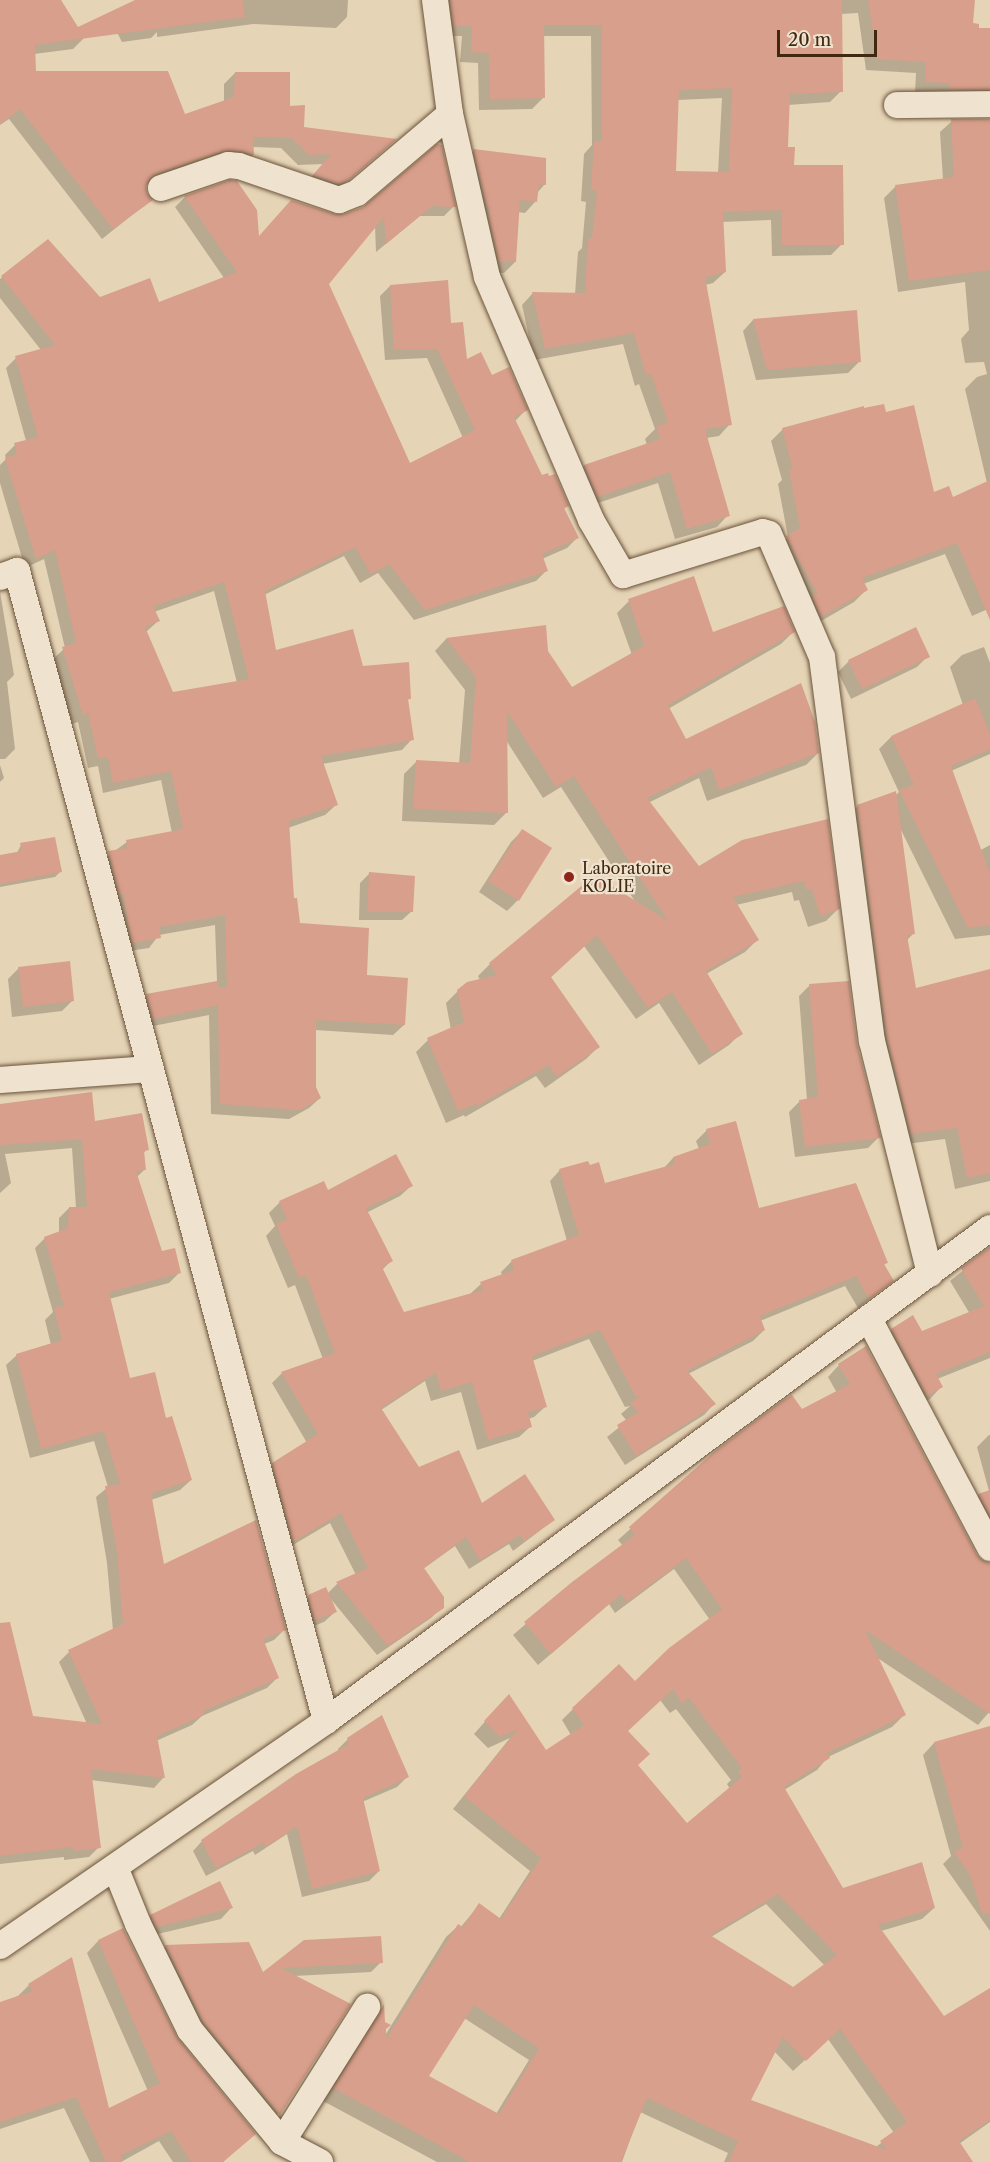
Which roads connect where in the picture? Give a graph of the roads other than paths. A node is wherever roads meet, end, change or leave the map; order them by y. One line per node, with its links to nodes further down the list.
1 (435, 0): 4 (street)
2 (990, 104): 3 (street)
3 (897, 105)
4 (450, 114): 5 (street); 10 (street)
5 (161, 188)
6 (0, 577): 7 (street)
7 (150, 1069): 8 (street); 13 (street)
8 (0, 1080)
9 (990, 1228): 10 (street)
10 (930, 1274): 11 (street)
11 (868, 1319): 12 (street); 13 (street)
12 (990, 1548)
13 (326, 1721): 14 (street)
14 (115, 1867): 15 (street); 17 (street)
15 (0, 1946)
16 (367, 2007): 17 (street)
17 (282, 2142): 18 (street)
18 (320, 2162)

